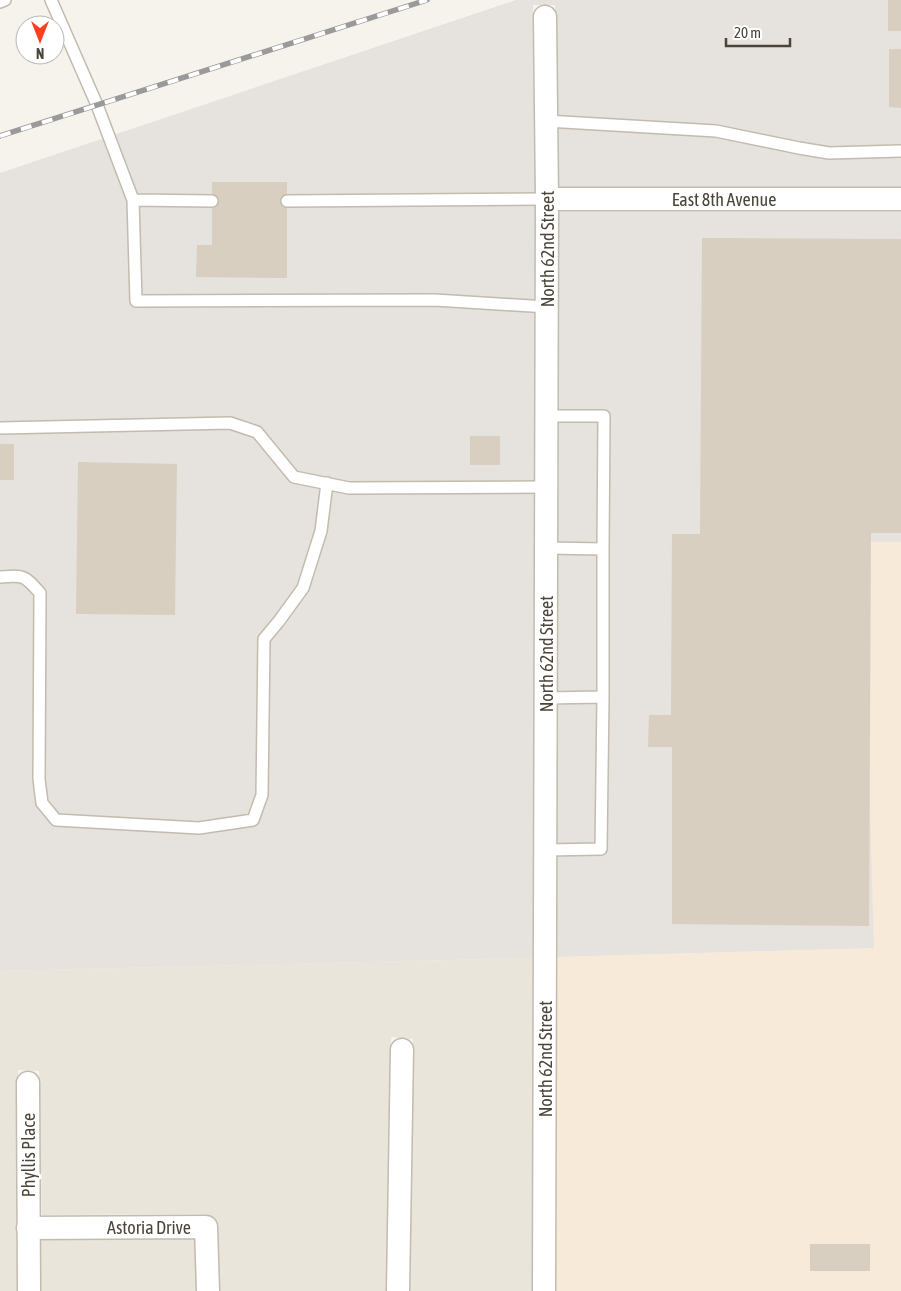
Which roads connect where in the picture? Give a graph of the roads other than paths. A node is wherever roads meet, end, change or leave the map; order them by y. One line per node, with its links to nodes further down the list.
1 (5, 0): 3 (lane)
2 (51, 0): 9 (lane)
3 (0, 2)
4 (545, 17): 5 (street, North 62nd Street)
5 (546, 121): 6 (lane); 7 (street, North 62nd Street)
6 (901, 151)
7 (548, 199): 8 (street, East 8th Avenue); 11 (lane); 12 (street, North 62nd Street)
8 (901, 199)
9 (133, 200): 10 (lane); 12 (lane)
10 (212, 201)
11 (287, 201)
12 (547, 306): 13 (street, North 62nd Street)
13 (547, 416): 16 (street, North 62nd Street); 18 (lane)
14 (0, 428): 15 (lane)
15 (326, 484): 16 (lane); 19 (lane)
16 (546, 487): 17 (street, North 62nd Street)
17 (546, 548): 18 (lane); 20 (street, North 62nd Street)
18 (604, 549): 21 (lane)
19 (0, 577)
20 (546, 698): 21 (lane); 22 (street, North 62nd Street)
21 (603, 698): 22 (lane)
22 (546, 850): 29 (street, North 62nd Street)
23 (402, 1050): 28 (street)
24 (28, 1083): 25 (street, Phyllis Place)
25 (28, 1228): 26 (street, Phyllis Place); 27 (street, Astoria Drive)
26 (29, 1291)
27 (208, 1291)
28 (398, 1291)
29 (544, 1291)

